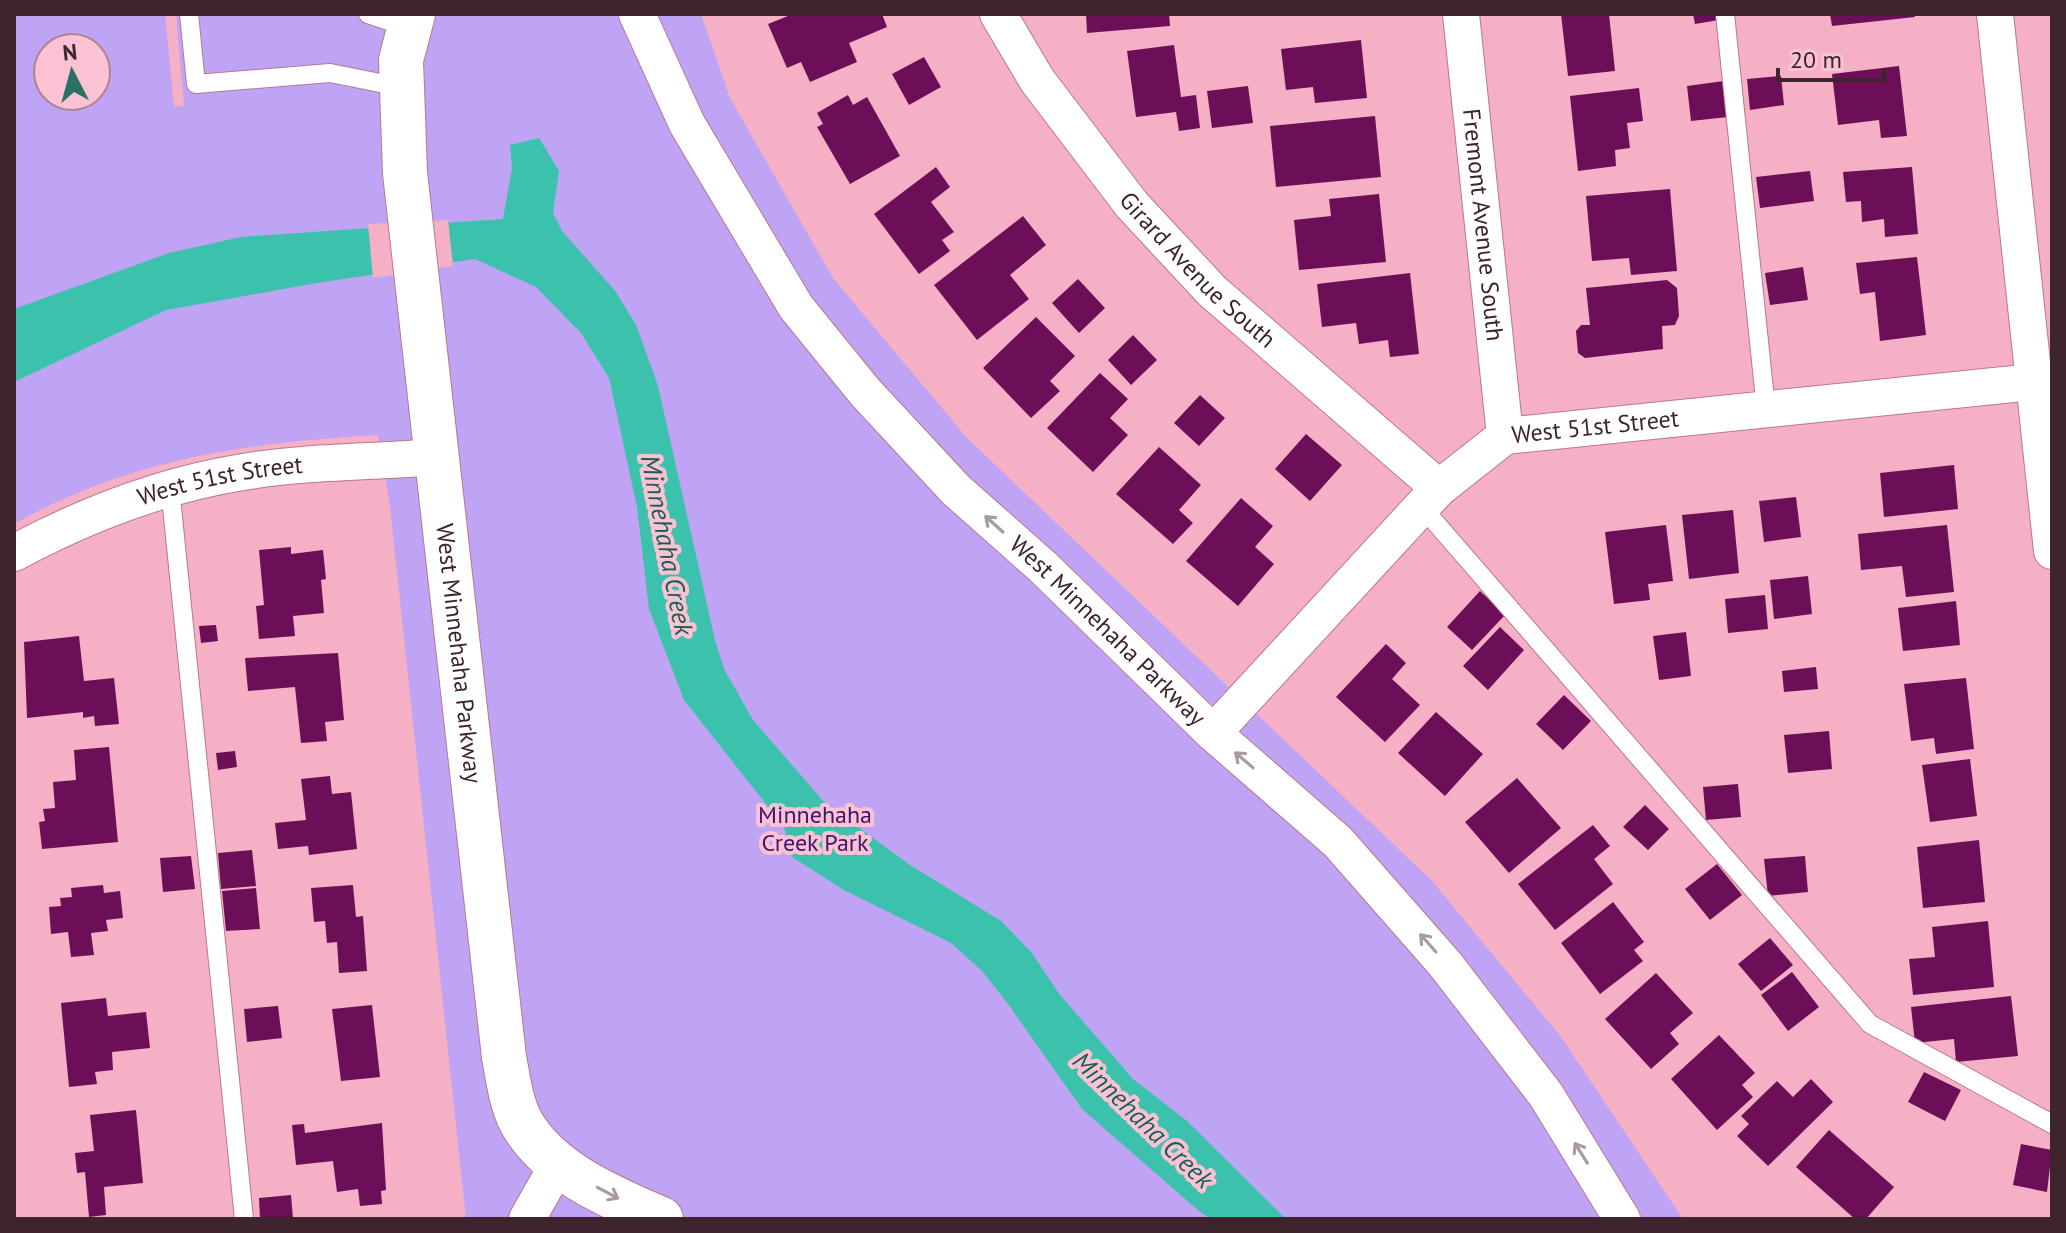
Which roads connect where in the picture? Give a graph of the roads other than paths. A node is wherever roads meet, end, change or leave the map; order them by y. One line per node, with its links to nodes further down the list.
1 (189, 14): 9 (lane)
2 (368, 14): 8 (lane)
3 (637, 14): 18 (street, West Minnehaha Parkway, one-way to 3)
4 (998, 14): 15 (street, Girard Avenue South)
5 (1461, 14): 12 (street, Fremont Avenue South)
6 (1725, 14): 11 (lane)
7 (1995, 14): 10 (street)
8 (411, 21): 9 (street, West Minnehaha Parkway)
9 (400, 87): 13 (street, West Minnehaha Parkway)
10 (2043, 381): 11 (street, West 51st Street); 16 (street)
11 (1766, 409): 12 (street, West 51st Street)
12 (1505, 436): 15 (street, West 51st Street)
13 (439, 457): 14 (street, West 51st Street); 20 (street, West Minnehaha Parkway)
14 (170, 487): 17 (street, West 51st Street); 21 (lane)
15 (1430, 497): 18 (street, West 51st Street); 19 (lane)
16 (2052, 551)
17 (14, 553)
18 (1213, 733): 24 (street, West Minnehaha Parkway, one-way to 18)
19 (2052, 1124)
20 (558, 1164): 22 (street); 23 (street, West Minnehaha Parkway, one-way to 23)
21 (244, 1219)
22 (527, 1219)
23 (661, 1219)
24 (1622, 1219)

